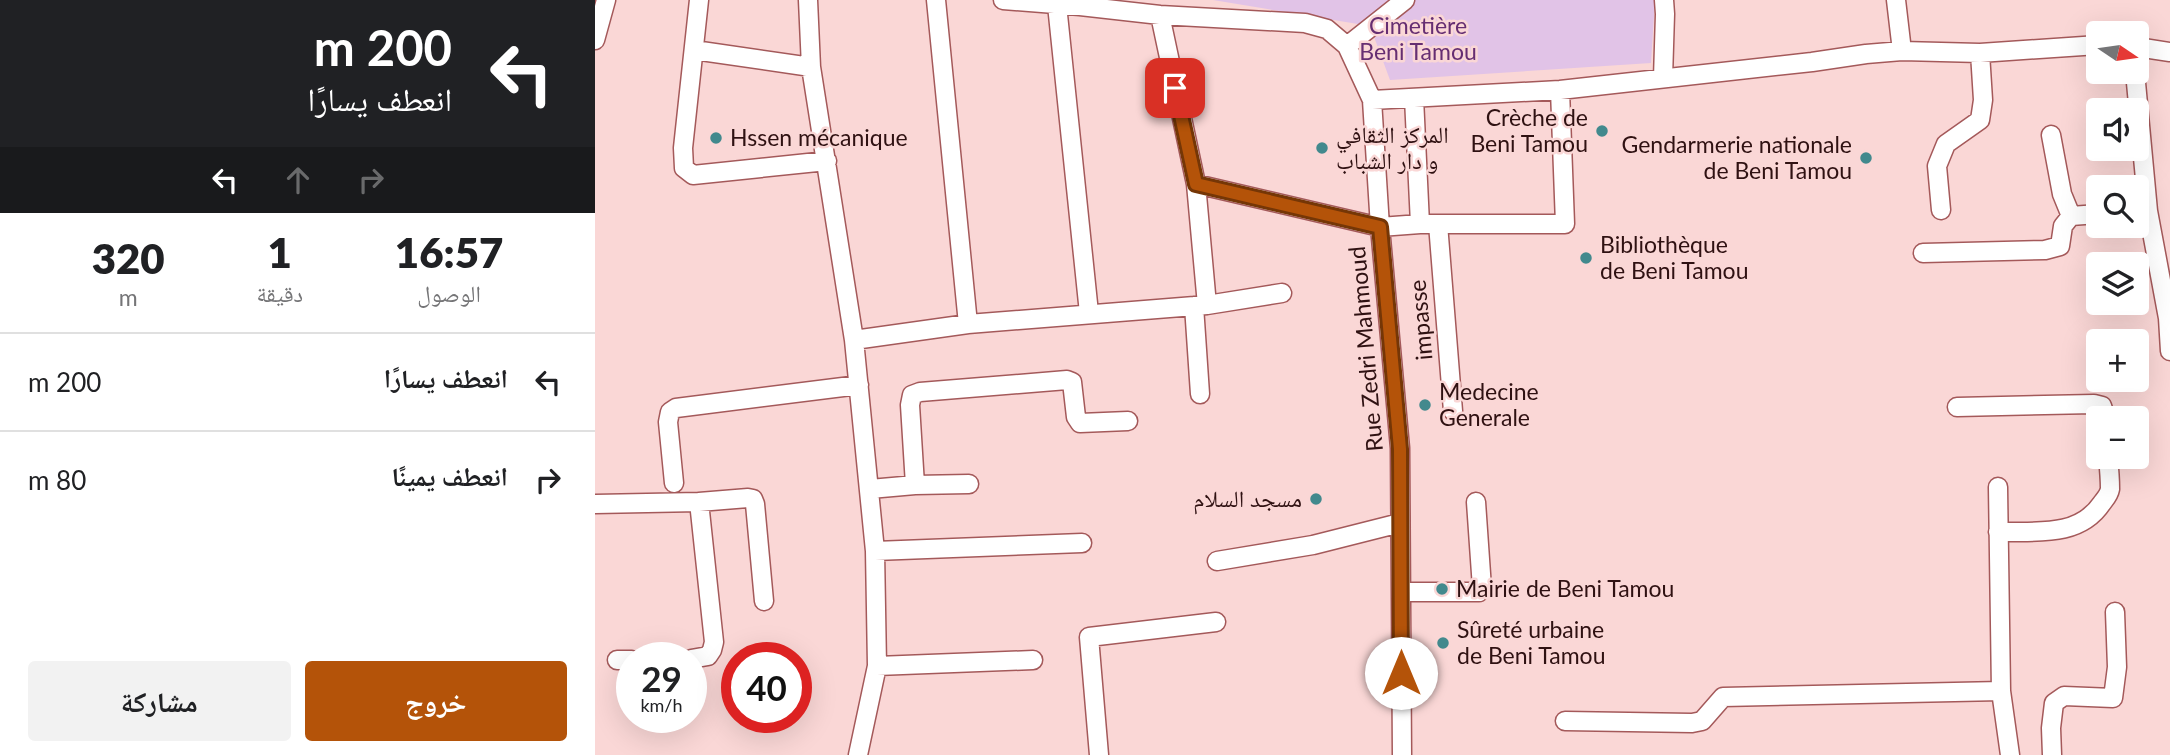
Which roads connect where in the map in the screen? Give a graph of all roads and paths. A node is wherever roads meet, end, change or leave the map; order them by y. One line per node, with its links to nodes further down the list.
1 (606, 0): 12 (street)
2 (699, 0): 16 (street)
3 (808, 0): 20 (street)
4 (936, 0): 41 (street)
5 (1003, 0): 10 (street)
6 (1405, 0): 13 (street)
7 (1664, 0): 21 (street)
8 (1896, 0): 17 (street)
9 (1079, 3): 10 (street); 11 (street)
10 (1056, 5): 39 (street)
11 (1160, 15): 13 (street); 29 (street)
12 (595, 40)
13 (1347, 46): 25 (street, Rue Zedri Mahmoud)
14 (2086, 47): 19 (street)
15 (2149, 49): 18 (street)
16 (694, 50): 20 (street); 27 (street)
17 (1902, 51): 19 (street); 21 (street)
18 (2170, 52)
19 (1980, 53): 30 (street)
20 (811, 67): 27 (street)
21 (1663, 78): 23 (street)
22 (2136, 84): 28 (street)
23 (1560, 90): 24 (street); 33 (street)
24 (1414, 98): 25 (street); 33 (street, impasse)
25 (1372, 100): 34 (street, Rue Zedri Mahmoud)
26 (2051, 135): 32 (street)
27 (827, 160): 42 (street)
28 (2141, 175)
29 (1196, 184): 34 (street); 38 (street)
30 (1941, 210)
31 (2086, 215): 32 (street)
32 (2071, 216): 36 (street)
33 (1429, 224): 34 (street); 48 (street, impasse)
34 (1380, 227): 59 (street, Rue Zedri Mahmoud)
35 (2149, 236): 40 (street)
36 (1923, 253)
37 (1282, 293): 38 (street)
38 (1200, 306): 39 (street); 45 (street)
39 (1089, 313): 41 (street)
40 (2169, 318): 43 (street)
41 (968, 324): 42 (street)
42 (854, 340): 44 (street)
43 (2170, 351)
44 (859, 385): 51 (street); 55 (street)
45 (1200, 394)
46 (2102, 406): 47 (street)
47 (1957, 407)
48 (1453, 411)
49 (1129, 421): 53 (street)
50 (2109, 469): 60 (street)
51 (674, 483)
52 (969, 484): 53 (street)
53 (915, 485): 55 (street)
54 (1998, 487): 60 (street)
55 (870, 489): 62 (street)
56 (699, 502): 58 (street); 65 (street); 68 (street)
57 (1476, 502): 64 (street)
58 (595, 504)
59 (1401, 523): 63 (street); 64 (street, Rue Zedri Mahmoud)
60 (1998, 532): 71 (street)
61 (1082, 543): 62 (street)
62 (875, 551): 70 (street)
63 (1217, 561)
64 (1401, 592): 75 (street, Rue Zedri Mahmoud)
65 (764, 601)
66 (2115, 612): 77 (street)
67 (1216, 622): 74 (street)
68 (707, 656)
69 (1033, 660): 70 (street)
70 (877, 666): 73 (street)
71 (2001, 691): 72 (street); 76 (street)
72 (1565, 721)
73 (858, 755)
74 (1099, 755)
75 (1402, 755)
76 (2010, 755)
77 (2052, 755)

